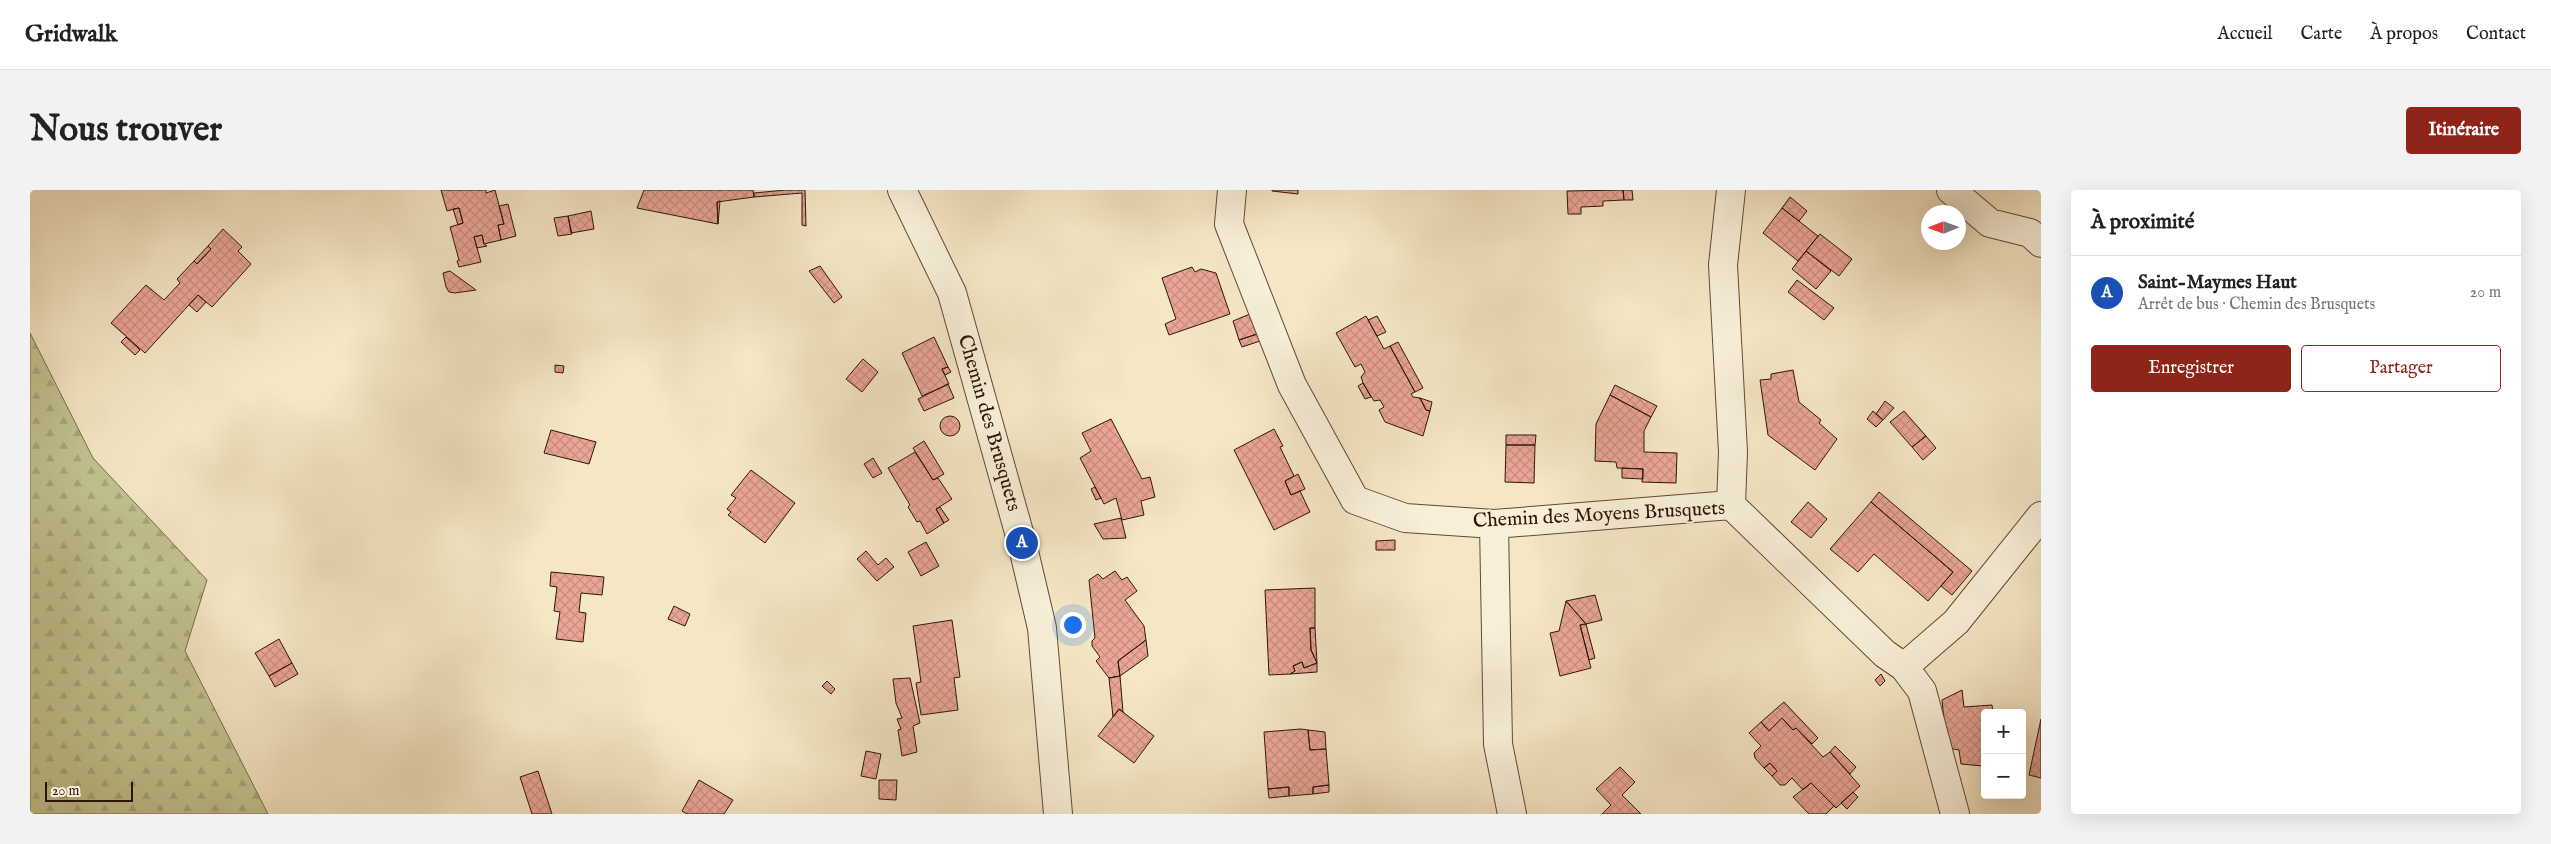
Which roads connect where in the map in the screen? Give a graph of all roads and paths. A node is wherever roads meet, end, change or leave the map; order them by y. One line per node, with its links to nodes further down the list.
1 (902, 190): 10 (street, Chemin des Brusquets)
2 (1232, 190): 8 (street, Chemin des Moyens Brusquets)
3 (1732, 190): 6 (street)
4 (1951, 190): 5 (street)
5 (2041, 243)
6 (1731, 505): 8 (street, Chemin des Moyens Brusquets); 9 (street, Chemin des Moyens Brusquets)
7 (2041, 516): 9 (street)
8 (1494, 524): 11 (street)
9 (1904, 667): 12 (street, Chemin des Moyens Brusquets)
10 (1058, 814)
11 (1512, 814)
12 (1955, 814)

